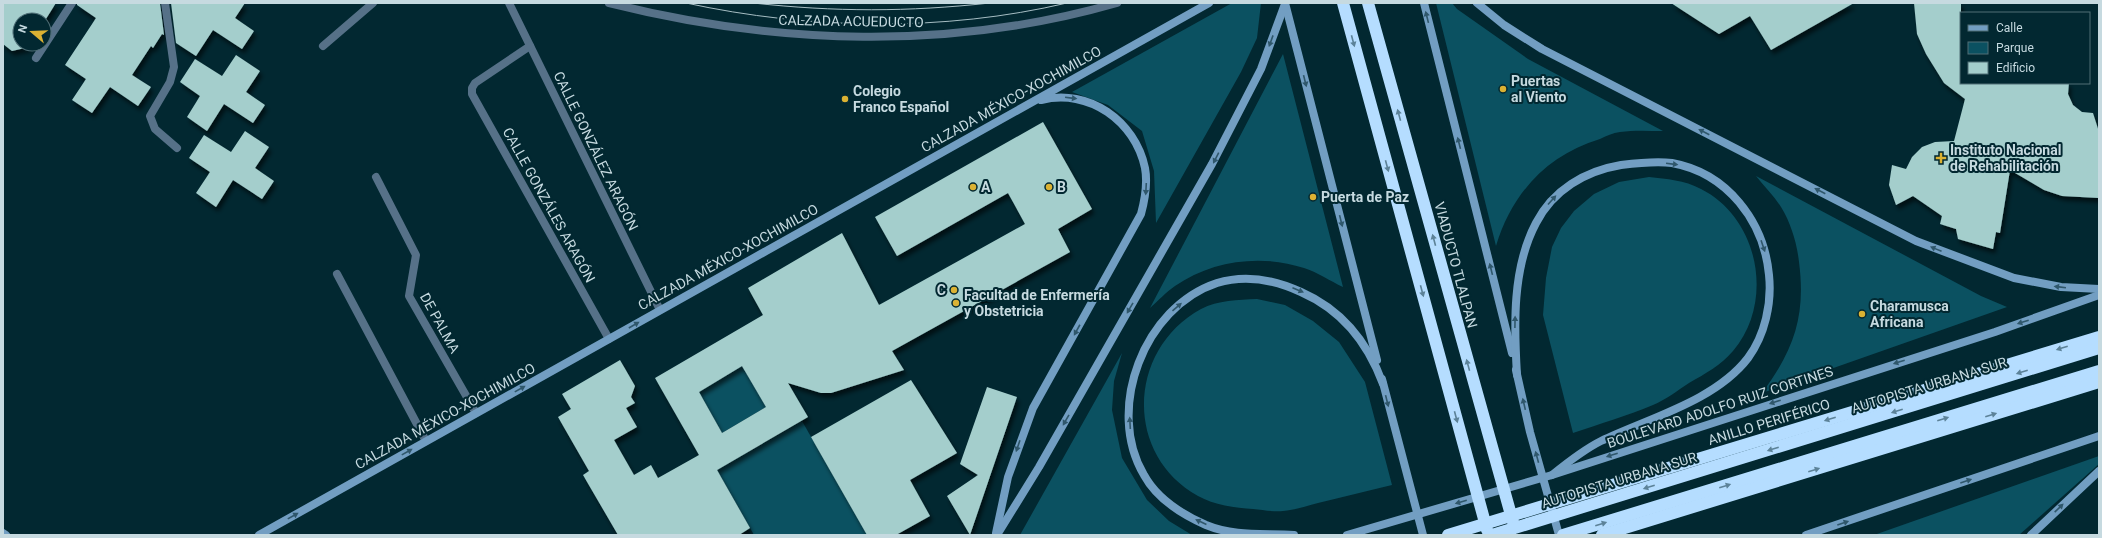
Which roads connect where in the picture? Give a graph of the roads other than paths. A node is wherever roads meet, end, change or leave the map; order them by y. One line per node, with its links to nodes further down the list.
1 (72, 3): 15 (street)
2 (165, 3): 17 (street)
3 (373, 3): 13 (street)
4 (509, 3): 14 (street, CALLE GONZÁLEZ ARAGÓN)
5 (609, 3): 6 (street, CALZADA ACUEDUCTO)
6 (1117, 3)
7 (1209, 3): 16 (main road, CALZADA MÉXICO-XOCHIMILCO)
8 (1343, 3): 43 (highway, one-way to 43)
9 (1368, 3): 45 (highway, VIADUCTO TLALPAN, one-way to 9)
10 (1424, 3): 27 (main road, one-way to 10)
11 (1477, 3): 20 (main road, one-way to 11)
12 (1285, 4): 29 (main road, one-way to 29); 38 (main road, one-way to 38)
13 (323, 46)
14 (530, 46): 22 (street, CALLE GONZÁLEZ ARAGÓN); 24 (street, CALLE GONZÁLES ARAGÓN)
15 (36, 58)
16 (1032, 102): 22 (main road, CALZADA MÉXICO-XOCHIMILCO); 38 (main road, one-way to 38)
17 (177, 148)
18 (376, 177): 30 (street, DE PALMA)
19 (337, 274): 32 (street)
20 (2099, 289)
21 (2099, 295): 34 (main road, BOULEVARD ADOLFO RUIZ CORTINES, one-way to 34)
22 (660, 310): 24 (main road, CALZADA MÉXICO-XOCHIMILCO, one-way to 22)
23 (2099, 337): 42 (highway, ANILLO PERIFÉRICO, one-way to 42)
24 (609, 339): 30 (main road, CALZADA MÉXICO-XOCHIMILCO, one-way to 24)
25 (2099, 348): 44 (highway, AUTOPISTA URBANA SUR, one-way to 44)
26 (2099, 371): 47 (highway, one-way to 26)
27 (1517, 375): 34 (main road, one-way to 34); 46 (main road, one-way to 27)
28 (2099, 382): 48 (highway, one-way to 28)
29 (1383, 384): 39 (main road, one-way to 29); 41 (main road, one-way to 41)
30 (476, 413): 32 (main road, CALZADA MÉXICO-XOCHIMILCO)
31 (2099, 436): 49 (main road, one-way to 31)
32 (426, 441): 37 (main road, CALZADA MÉXICO-XOCHIMILCO, one-way to 32)
33 (2099, 471): 50 (main road, one-way to 33)
34 (1552, 475): 40 (main road, BOULEVARD ADOLFO RUIZ CORTINES, one-way to 40)
35 (3, 533): 36 (main road)
36 (6, 535)
37 (259, 535)
38 (996, 535)
39 (1294, 535)
40 (1347, 535)
41 (1423, 535)
42 (1448, 535)
43 (1488, 535)
44 (1492, 535)
45 (1517, 535)
46 (1559, 535)
47 (1563, 535)
48 (1602, 535)
49 (1806, 535)
50 (2031, 535)

